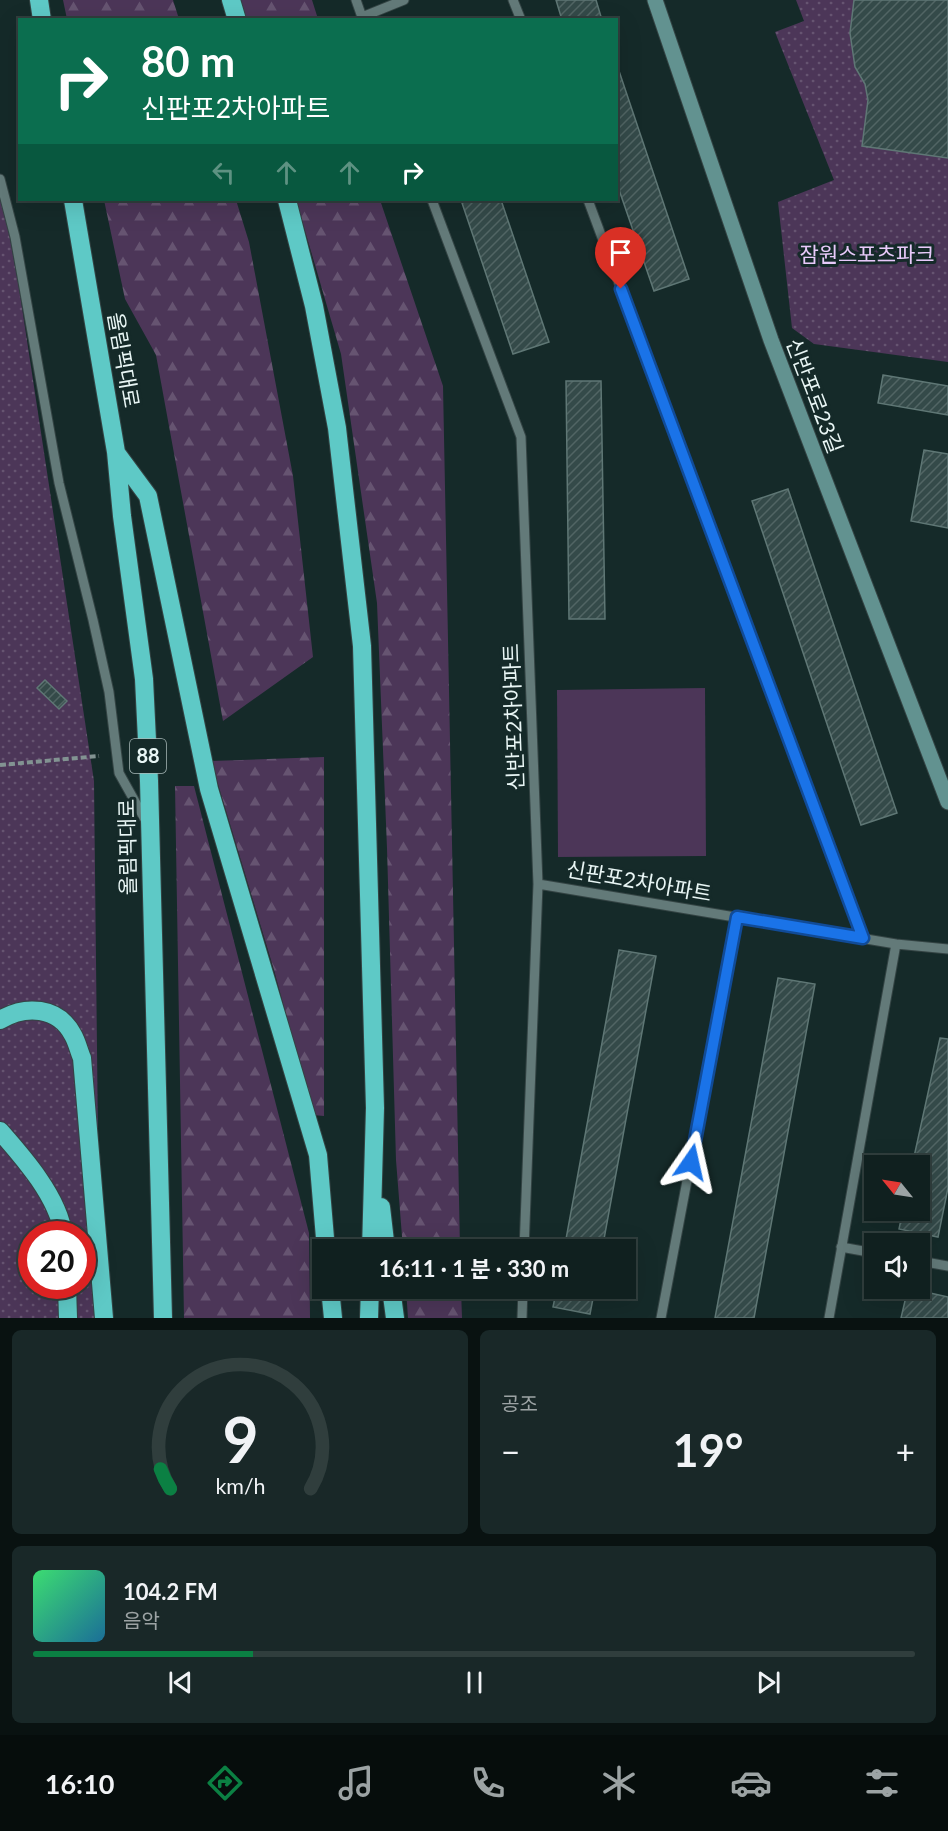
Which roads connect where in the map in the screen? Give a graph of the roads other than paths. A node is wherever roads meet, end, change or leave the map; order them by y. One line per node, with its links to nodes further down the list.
1 (39, 0): 7 (highway)
2 (231, 0): 8 (highway)
3 (356, 0): 9 (lane)
4 (404, 0): 9 (lane)
5 (513, 0): 10 (lane)
6 (655, 0): 17 (street, 신반포로23길)
7 (42, 18)
8 (236, 18)
9 (363, 18)
10 (520, 18)
11 (0, 179): 18 (lane)
12 (73, 201): 16 (highway, 올림픽대로 / 88)
13 (287, 201): 26 (highway)
14 (432, 201): 19 (lane, 신반포2차아파트)
15 (588, 201): 21 (lane)
16 (116, 452): 18 (highway, 올림픽대로 / 88); 28 (highway)
17 (948, 802)
18 (150, 829): 43 (highway, 올림픽대로 / 88)
19 (538, 884): 20 (lane, 신판포2차아파트); 31 (lane, 신반포2차아파트)
20 (737, 917): 21 (lane, 신판포2차아파트); 48 (lane)
21 (863, 938): 22 (lane, 신판포2차아파트)
22 (896, 944): 23 (lane, 신판포2차아파트); 32 (lane)
23 (948, 949)
24 (0, 1020): 42 (highway)
25 (0, 1131): 27 (highway)
26 (373, 1144): 29 (highway); 30 (highway)
27 (59, 1221)
28 (325, 1239)
29 (371, 1239)
30 (385, 1239)
31 (524, 1239)
32 (841, 1247): 33 (lane); 49 (lane)
33 (864, 1251)
34 (930, 1263): 35 (lane)
35 (948, 1266)
36 (67, 1299): 41 (highway)
37 (331, 1299): 44 (highway)
38 (370, 1299): 45 (highway)
39 (392, 1299): 46 (highway)
40 (523, 1299): 47 (lane)
41 (68, 1318)
42 (104, 1318)
43 (163, 1318)
44 (333, 1318)
45 (369, 1318)
46 (395, 1318)
47 (522, 1318)
48 (661, 1318)
49 (828, 1318)

